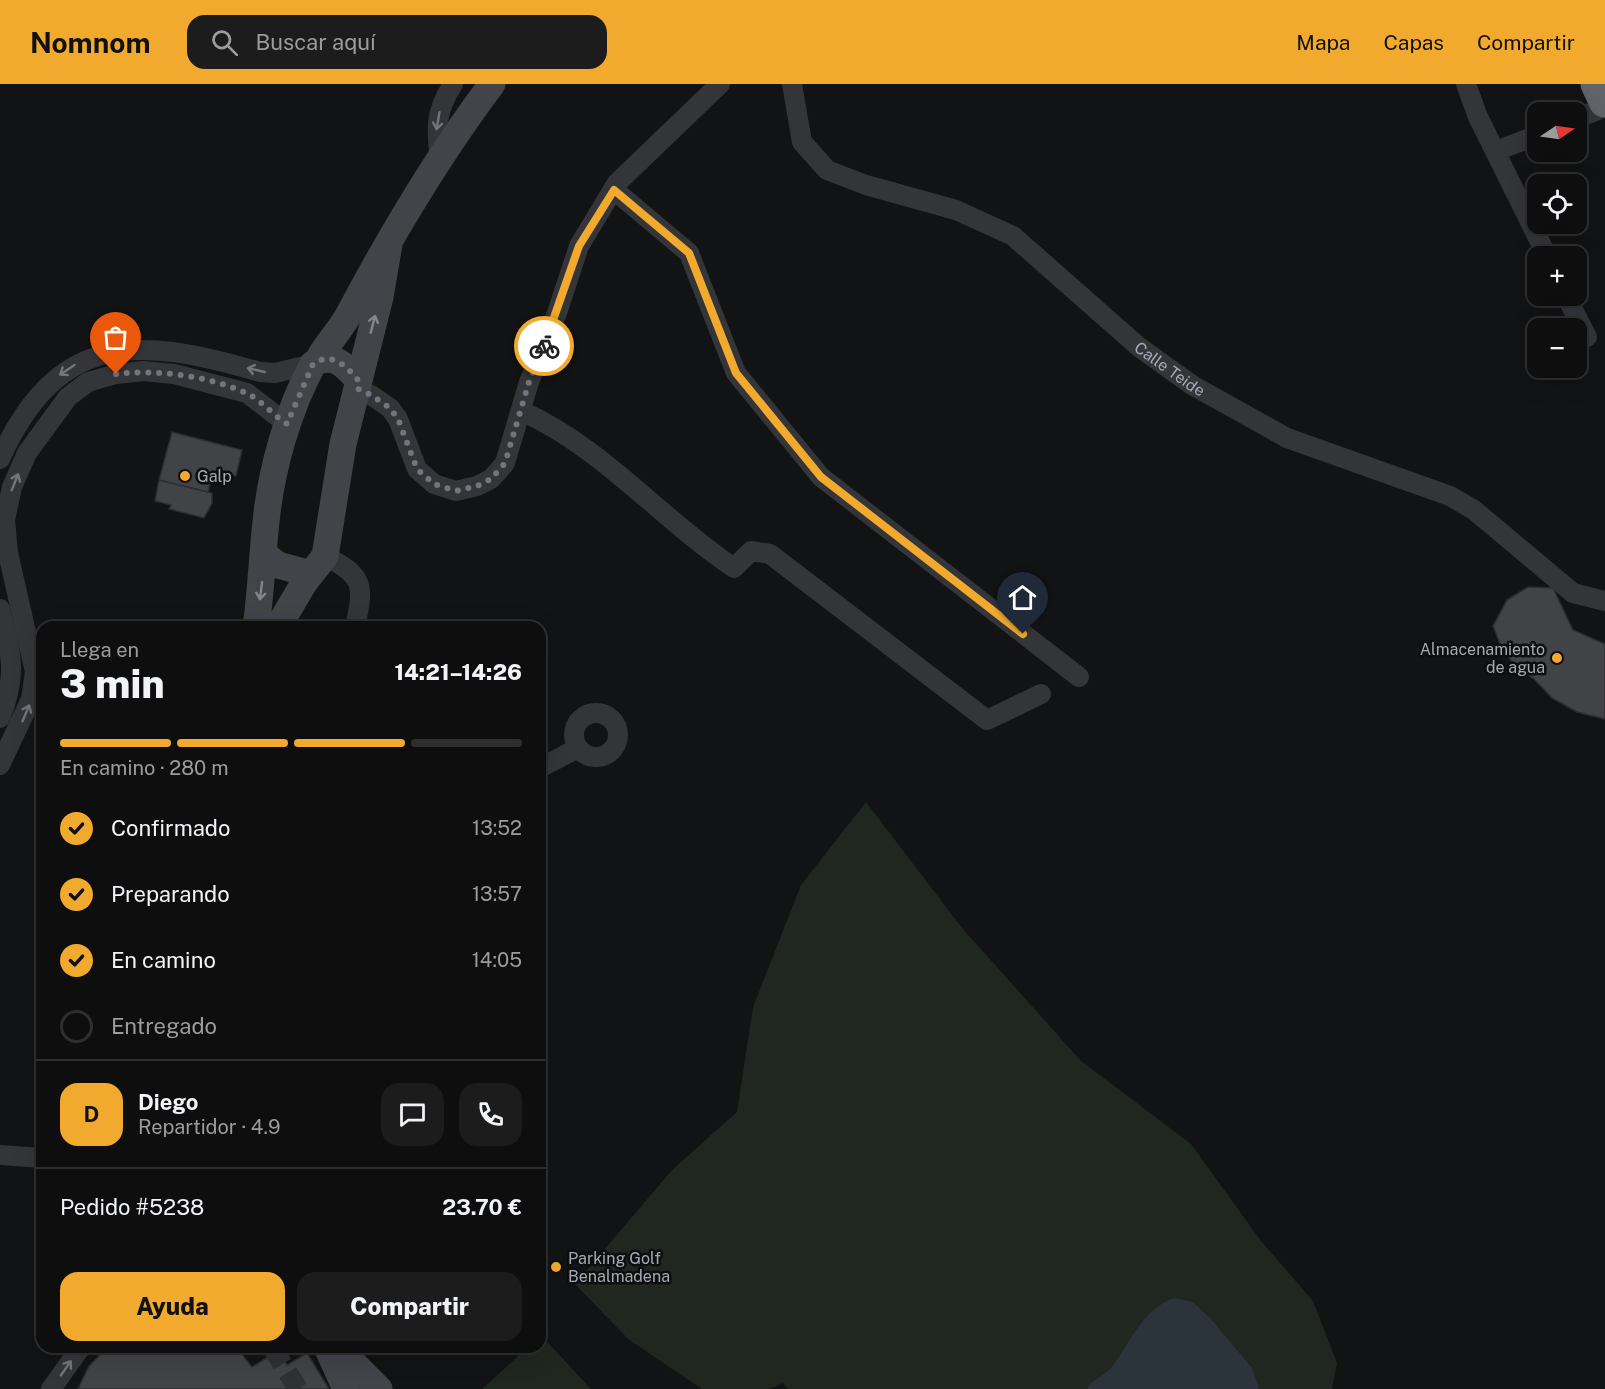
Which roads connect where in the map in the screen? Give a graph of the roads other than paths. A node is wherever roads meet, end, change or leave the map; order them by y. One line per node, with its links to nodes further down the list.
1 (453, 84): 12 (street, one-way to 12)
2 (492, 84): 12 (main road)
3 (720, 84): 13 (street)
4 (792, 84): 23 (street, Calle Teide)
5 (1466, 84): 11 (street)
6 (1597, 84): 7 (highway)
7 (1605, 101)
8 (1605, 107): 9 (street)
9 (1587, 114)
10 (1527, 139): 11 (street)
11 (1496, 151): 15 (street)
12 (440, 160): 14 (main road)
13 (614, 190): 18 (street); 29 (street)
14 (389, 244): 16 (main road); 17 (main road, one-way to 14)
15 (1541, 246)
16 (316, 362): 17 (main road); 19 (main road); 20 (street, one-way to 20)
17 (358, 385): 18 (street); 22 (main road)
18 (521, 411): 30 (street)
19 (287, 424): 21 (main road); 33 (street, one-way to 19)
20 (0, 459)
21 (264, 554): 22 (main road); 25 (main road, one-way to 25)
22 (318, 565): 26 (main road); 27 (street)
23 (1605, 601)
24 (0, 609): 28 (street)
25 (257, 621)
26 (282, 621)
27 (356, 621)
28 (5, 653): 31 (street)
29 (1079, 677)
30 (1041, 694)
31 (0, 718)
32 (578, 748): 34 (street)
33 (0, 765)
34 (546, 765)
35 (0, 1155): 36 (street)
36 (36, 1158)
37 (77, 1353): 40 (street, one-way to 37)
38 (330, 1353): 41 (main road)
39 (343, 1353): 42 (main road)
40 (51, 1389)
41 (345, 1389)
42 (379, 1389)

